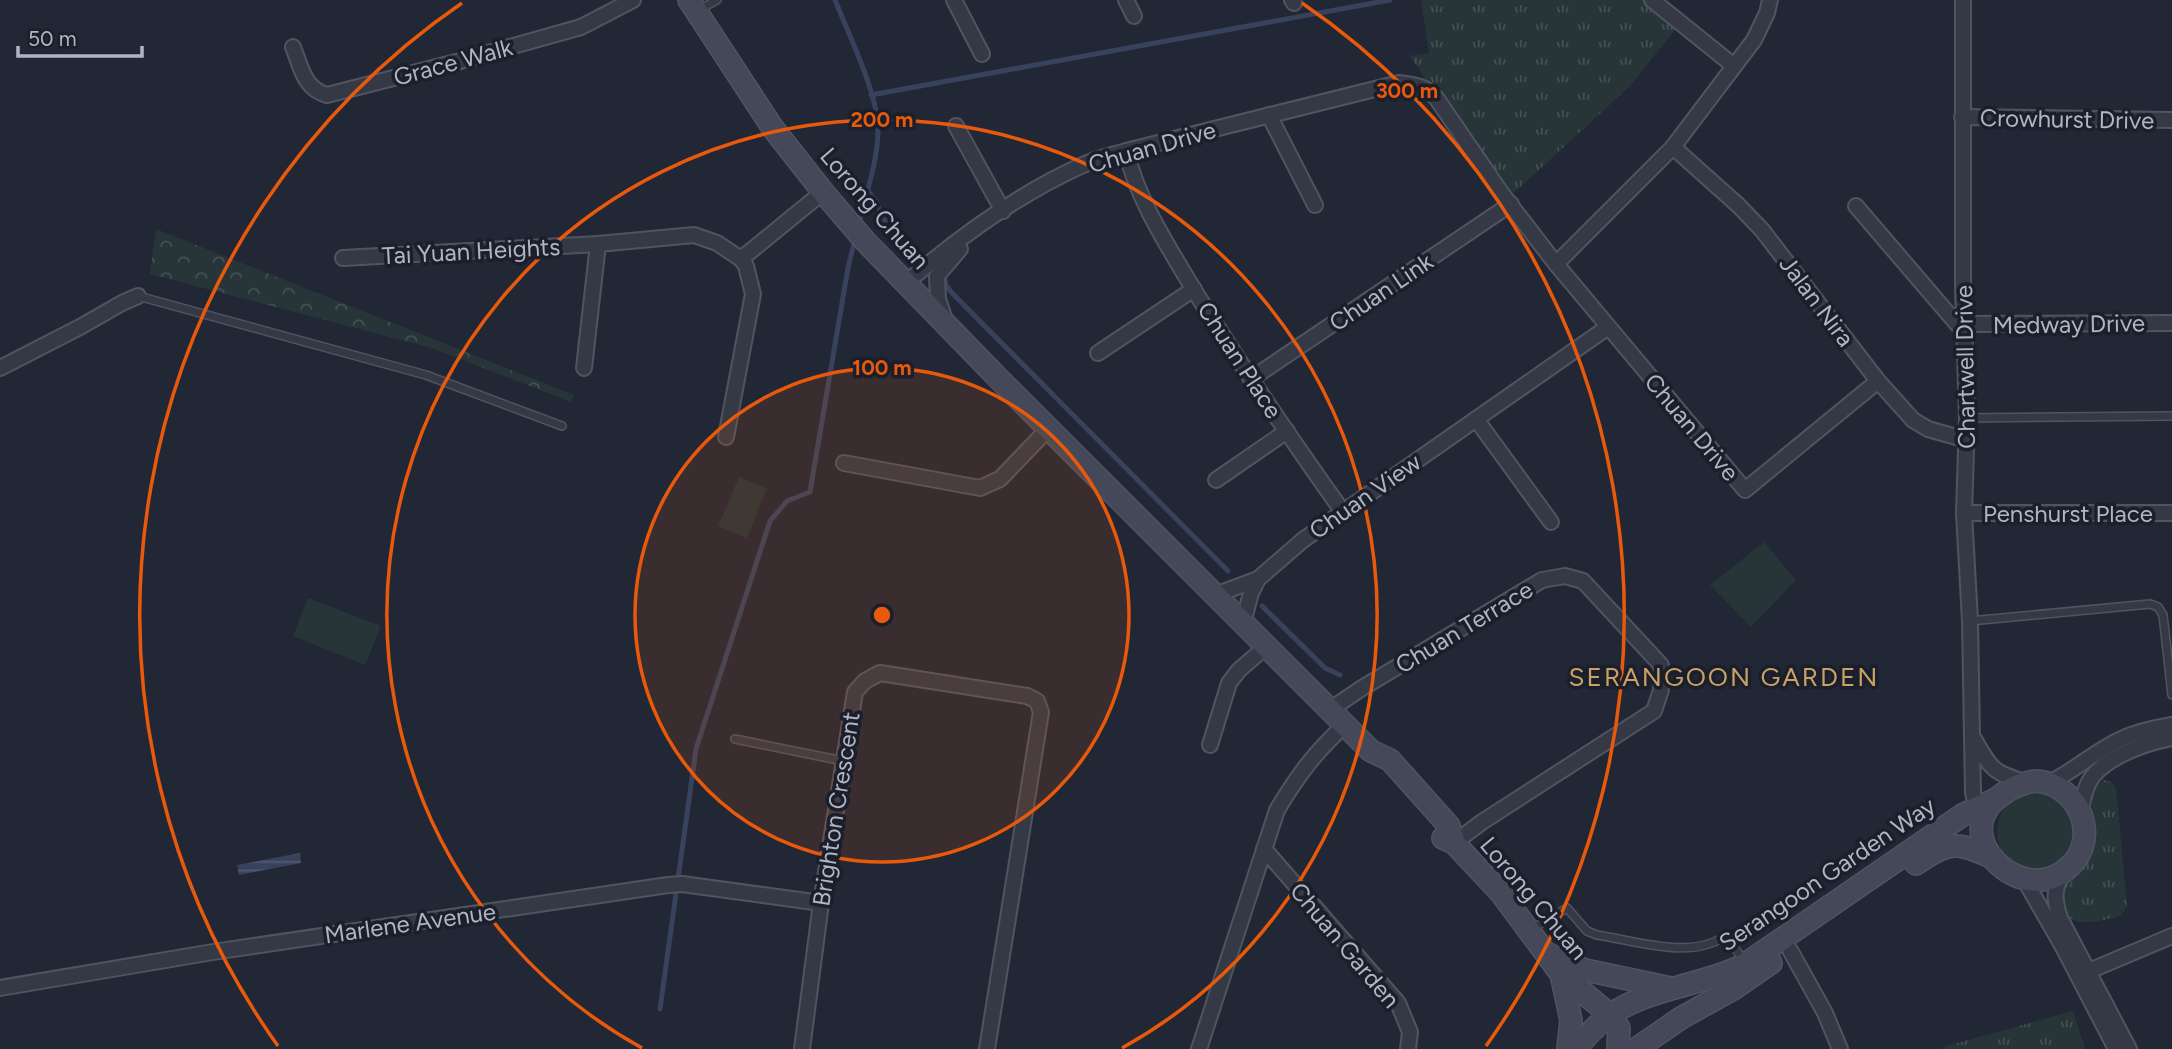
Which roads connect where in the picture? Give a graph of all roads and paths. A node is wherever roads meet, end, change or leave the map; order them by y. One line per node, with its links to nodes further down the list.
1 (633, 0): 10 (street, Grace Walk)
2 (717, 0): 8 (lane)
3 (954, 0): 11 (street)
4 (1126, 0): 9 (street)
5 (1653, 0): 12 (street)
6 (1770, 0): 12 (street)
7 (1964, 0): 14 (street, Chartwell Drive)
8 (693, 6): 19 (street, Lorong Chuan)
9 (1134, 16)
10 (293, 47)
11 (982, 54)
12 (1734, 66): 17 (street)
13 (1269, 116): 18 (street, Chuan Drive); 20 (street, Chuan Drive); 21 (street)
14 (1962, 117): 15 (street, Crowhurst Drive); 33 (street, Chartwell Drive)
15 (2172, 120)
16 (956, 126): 23 (street)
17 (1673, 148): 28 (street); 40 (street, Jalan Nira)
18 (1126, 151): 23 (street, Chuan Drive); 30 (street, Chuan Place)
19 (823, 192): 27 (street); 29 (street, Lorong Chuan)
20 (1511, 204): 28 (street, Chuan Drive); 39 (street, Chuan Link)
21 (1315, 205)
22 (1856, 206): 33 (street)
23 (1003, 211): 24 (street, Chuan Drive)
24 (973, 231): 29 (street, Chuan Drive); 34 (street)
25 (598, 244): 26 (street, Tai Yuan Heights); 27 (street, Tai Yuan Heights); 38 (street, Tai Yuan Heights)
26 (343, 258)
27 (741, 259): 47 (street)
28 (1556, 264): 35 (street, Chuan Drive)
29 (906, 284): 34 (street, Lorong Chuan)
30 (1194, 289): 36 (street, Chuan Place); 39 (street, Chuan Place)
31 (138, 296): 37 (street); 44 (lane)
32 (2172, 323): 33 (street, Medway Drive)
33 (1965, 325): 42 (street, Chartwell Drive)
34 (948, 327): 45 (street, Lorong Chuan)
35 (1608, 327): 40 (street, Chuan Drive); 43 (street, Chuan View)
36 (1098, 354)
37 (0, 368)
38 (584, 368)
39 (1251, 379): 46 (street, Chuan Place)
40 (1878, 381): 48 (street, Jalan Nira)
41 (2172, 416): 42 (lane)
42 (1967, 418): 48 (street, Chartwell Drive)
43 (1476, 419): 51 (street, Chuan View); 54 (street)
44 (562, 426)
45 (1049, 428): 49 (street); 56 (street, Lorong Chuan)
46 (1287, 431): 50 (street, Chuan Place); 51 (street, Chuan Place)
47 (726, 437)
48 (1967, 440): 52 (street, Chartwell Drive)
49 (844, 463)
50 (1216, 480)
51 (1343, 512): 55 (street, Chuan View)
52 (1964, 513): 53 (street, Penshurst Place); 57 (street, Chartwell Drive)
53 (2172, 513)
54 (1551, 522)
55 (1258, 579): 56 (street, Chuan View); 58 (street, Chuan View)
56 (1215, 594): 58 (street, Lorong Chuan)
57 (1970, 621): 60 (lane); 64 (street, Chartwell Drive)
58 (1243, 623): 59 (street, Lorong Chuan)
59 (1267, 646): 61 (street, Lorong Chuan); 67 (street)
60 (2172, 695)
61 (1339, 717): 73 (street, Lorong Chuan); 73 (street, Chuan Terrace); 74 (street, Chuan Garden)
62 (2172, 724): 63 (street)
63 (2156, 734): 65 (street); 70 (street); 71 (street)
64 (1972, 735): 69 (street, Chartwell Drive); 72 (street, Chartwell Drive)
65 (2172, 738)
66 (735, 739): 68 (lane)
67 (1210, 745)
68 (844, 761): 78 (street, Brighton Crescent); 91 (street, Brighton Crescent)
69 (2027, 783): 70 (street); 72 (street, Serangoon Garden Way)
70 (2049, 783): 71 (street)
71 (2080, 812): 76 (street)
72 (1979, 817): 75 (street); 83 (street, Serangoon Garden Way)
73 (1454, 843): 79 (street, Lorong Chuan)
74 (1264, 849): 92 (street, Chuan Garden); 93 (street, Chuan Garden)
75 (1993, 858): 77 (street); 81 (street, Serangoon Garden Way)
76 (2065, 871): 77 (street); 84 (street)
77 (2024, 879): 98 (street)
78 (821, 903): 86 (street, Marlene Avenue); 90 (street, Brighton Crescent)
79 (1529, 930): 82 (street, Lorong Chuan); 83 (lane)
80 (2172, 936): 84 (street)
81 (1790, 950): 88 (street, Serangoon Garden Way); 97 (street)
82 (1546, 953): 85 (street, Lorong Chuan); 87 (street)
83 (1747, 963): 87 (street, Serangoon Garden Way)
84 (2089, 971): 99 (street)
85 (1560, 974): 89 (street, Lorong Chuan); 94 (street)
86 (0, 988)
87 (1676, 988): 89 (street, Serangoon Garden Way)
88 (1681, 1018): 89 (street); 96 (street, Serangoon Garden Way)
89 (1616, 1031): 95 (street, Serangoon Garden Way)
90 (802, 1049)
91 (987, 1049)
92 (1199, 1049)
93 (1408, 1049)
94 (1567, 1049)
95 (1575, 1049)
96 (1636, 1049)
97 (1840, 1049)
98 (2116, 1049)
99 (2129, 1049)

